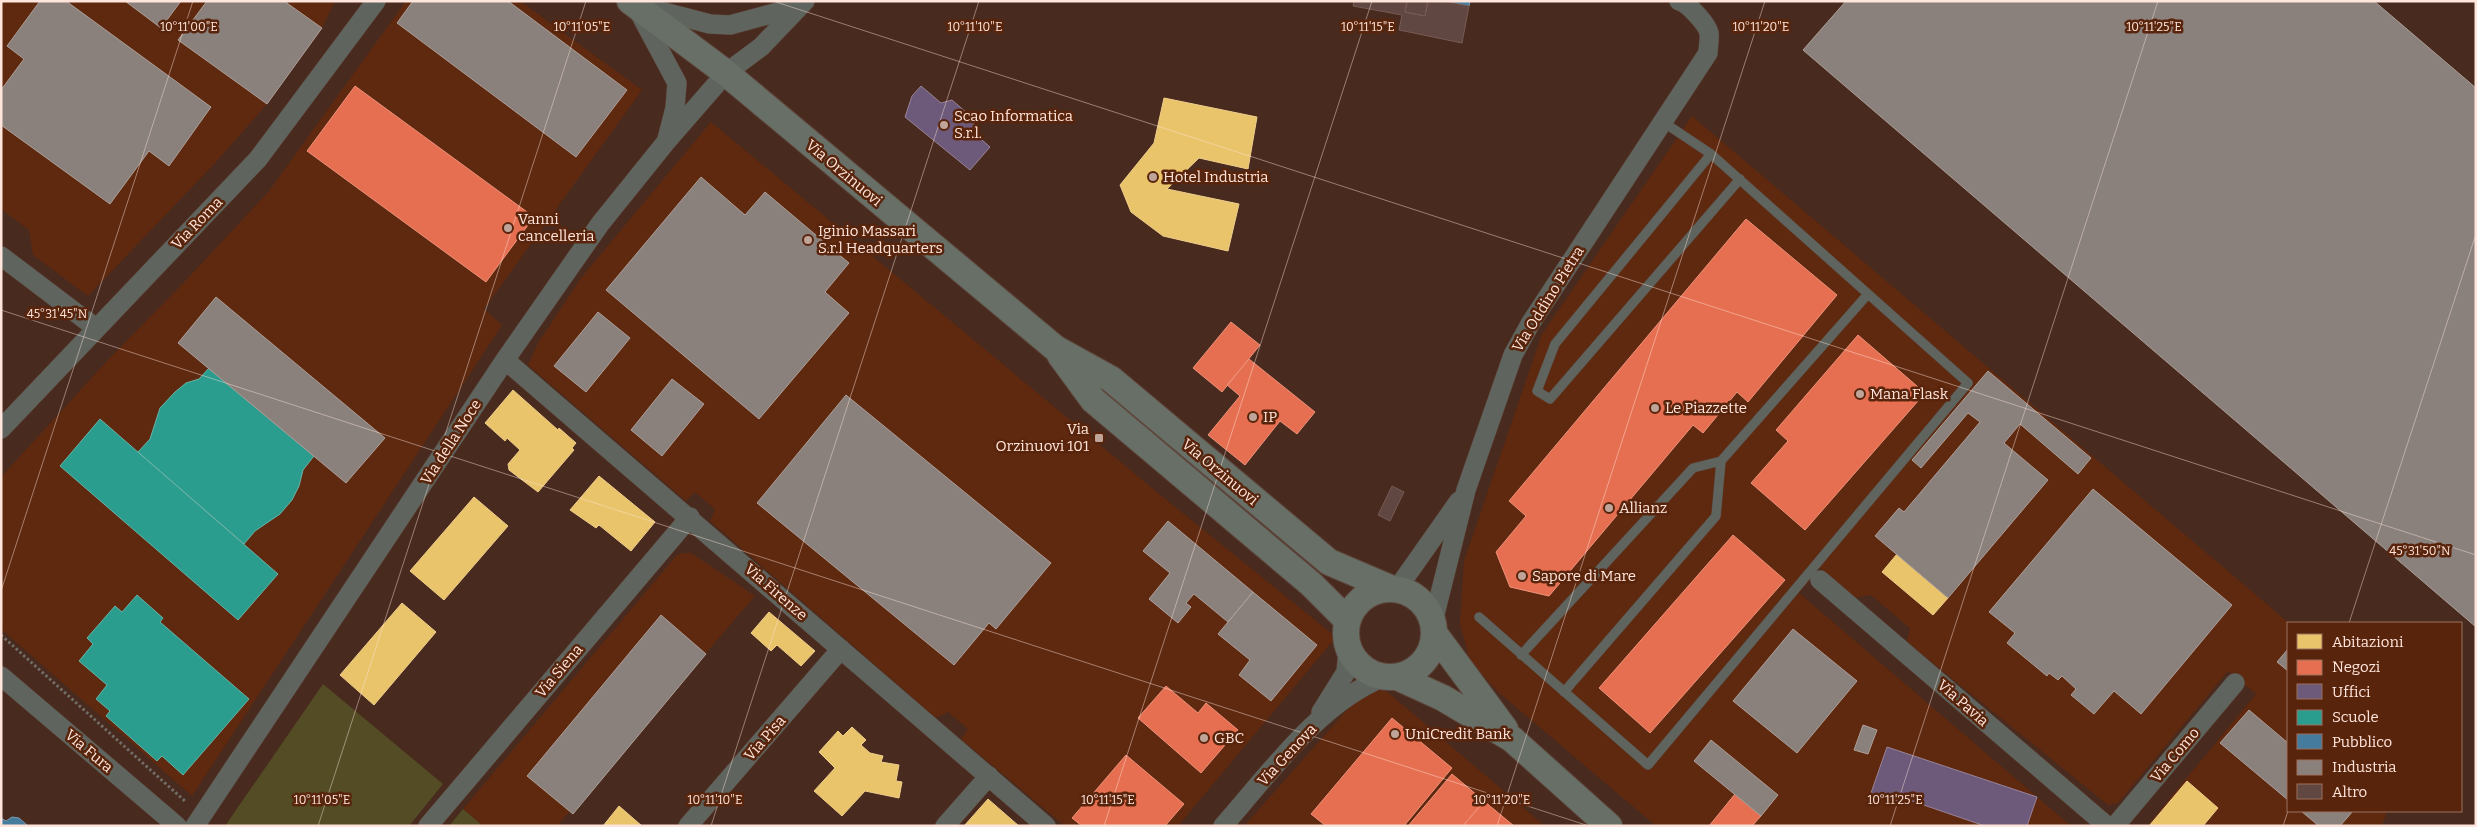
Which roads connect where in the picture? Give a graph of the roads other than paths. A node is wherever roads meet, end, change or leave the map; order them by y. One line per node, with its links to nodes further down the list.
1 (376, 1): 12 (street, Via Roma)
2 (1683, 2): 6 (street, Via Oddino Pietra)
3 (632, 3): 4 (street); 5 (main road, Via Orzinuovi); 7 (street)
4 (803, 4): 5 (street, Via della Noce)
5 (726, 73): 7 (street, Via della Noce); 13 (main road, Via Orzinuovi)
6 (1663, 122): 8 (lane); 17 (street, Via Oddino Pietra)
7 (666, 142): 14 (street, Via della Noce)
8 (1711, 154): 9 (lane); 9 (lane)
9 (1740, 179): 11 (lane)
10 (1, 256): 12 (street)
11 (1868, 294): 16 (lane); 30 (lane)
12 (96, 328): 15 (street, Via Roma)
13 (1055, 348): 20 (main road, Via Orzinuovi); 22 (main road, Via Orzinuovi)
14 (505, 360): 18 (street, Via Firenze); 34 (street, Via della Noce)
15 (1, 429)
16 (1721, 461): 26 (lane); 30 (lane)
17 (1466, 490): 20 (street); 23 (street, Via Oddino Pietra)
18 (690, 517): 25 (street, Via Firenze); 36 (street, Via Siena)
19 (1820, 580): 42 (street, Via Pavia)
20 (1393, 589): 22 (main road); 23 (main road, Via Orzinuovi)
21 (1478, 617): 26 (lane)
22 (1347, 620): 24 (main road)
23 (1434, 628): 28 (main road); 32 (main road, Via Orzinuovi)
24 (1348, 648): 28 (main road, Via Orzinuovi); 31 (street, Via Genova)
25 (841, 649): 33 (street, Via Firenze); 37 (street, Via Pisa)
26 (1521, 655): 30 (lane)
27 (1, 676): 35 (street, Via Fura)
28 (1391, 677): 31 (street, Via Genova); 32 (main road, Via Orzinuovi)
29 (2235, 683): 43 (street, Via Como)
30 (1564, 692)
31 (1312, 726): 40 (street, Via Genova)
32 (1512, 739): 41 (main road, Via Orzinuovi)
33 (989, 776): 38 (street); 39 (street, Via Firenze)
34 (197, 822)
35 (177, 826)
36 (428, 826)
37 (688, 826)
38 (945, 826)
39 (1046, 826)
40 (1223, 826)
41 (1609, 826)
42 (2107, 826)
43 (2115, 826)

